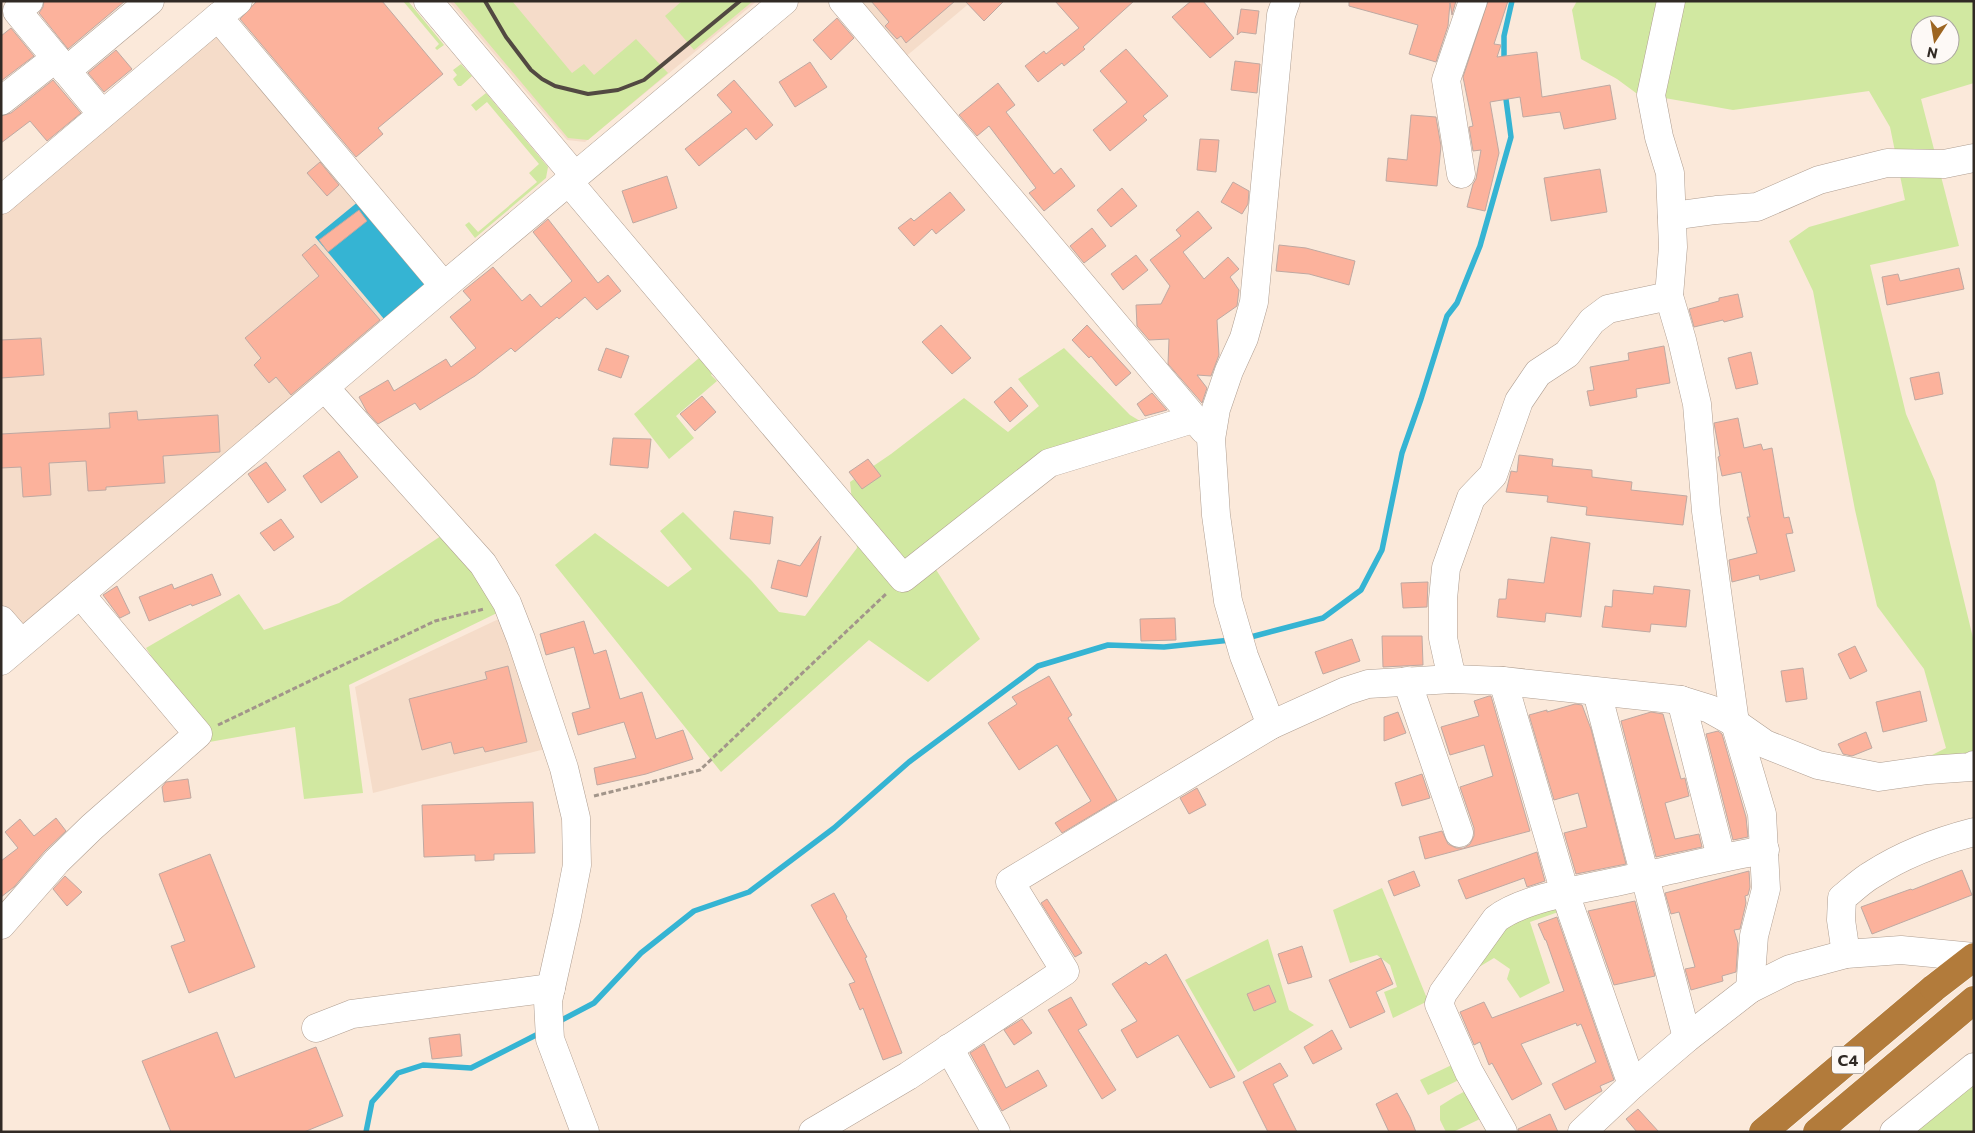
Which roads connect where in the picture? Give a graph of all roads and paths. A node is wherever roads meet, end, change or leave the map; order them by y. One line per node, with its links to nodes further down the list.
1 (29, 1): 10 (street)
2 (150, 1): 10 (street)
3 (428, 1): 15 (street)
4 (784, 1): 15 (street)
5 (843, 1): 21 (street)
6 (1473, 1): 14 (street)
7 (1670, 1): 17 (street)
8 (1278, 6): 22 (street)
9 (228, 9): 12 (street); 18 (street)
10 (61, 64): 11 (street); 12 (street)
11 (1, 101)
12 (102, 114): 16 (street)
13 (1974, 158): 17 (street)
14 (1461, 174)
15 (571, 178): 18 (street); 23 (street)
16 (1, 200)
17 (1672, 216): 19 (street)
18 (444, 286): 20 (street)
19 (1669, 296): 29 (street); 34 (street)
20 (325, 388): 24 (street); 25 (street)
21 (1193, 419): 22 (street); 23 (street)
22 (1212, 439): 35 (street)
23 (903, 578): 38 (path)
24 (80, 594): 27 (street); 36 (street)
25 (506, 603): 36 (path); 38 (street)
26 (1, 620): 27 (street)
27 (22, 643): 28 (street)
28 (1, 661)
29 (1452, 679): 30 (street); 31 (street)
30 (1407, 681): 35 (street); 40 (street)
31 (1503, 681): 32 (street); 44 (street)
32 (1597, 692): 33 (street); 43 (street)
33 (1681, 700): 34 (street); 42 (street)
34 (1736, 723): 37 (street); 41 (street)
35 (1271, 725): 53 (street)
36 (198, 734): 45 (street)
37 (1973, 770)
38 (572, 802): 48 (street)
39 (1974, 832): 46 (street)
40 (1459, 833)
41 (1765, 850): 42 (street); 49 (street)
42 (1721, 857): 43 (street)
43 (1646, 876): 44 (street); 52 (street)
44 (1565, 893): 55 (street); 60 (street)
45 (1, 926)
46 (1846, 954): 47 (street); 49 (street)
47 (1974, 957): 62 (highway, C4, bridge)
48 (551, 988): 51 (street); 57 (street)
49 (1750, 989): 52 (street)
50 (1974, 1000): 63 (highway, C4)
51 (316, 1028)
52 (1687, 1038): 55 (street)
53 (949, 1048): 56 (street); 59 (street)
54 (1974, 1067): 64 (street)
55 (1632, 1085): 61 (street)
56 (844, 1124): 58 (street)
57 (585, 1132)
58 (814, 1132)
59 (996, 1132)
60 (1502, 1132)
61 (1582, 1132)
62 (1763, 1132)
63 (1817, 1132)
64 (1894, 1132)

